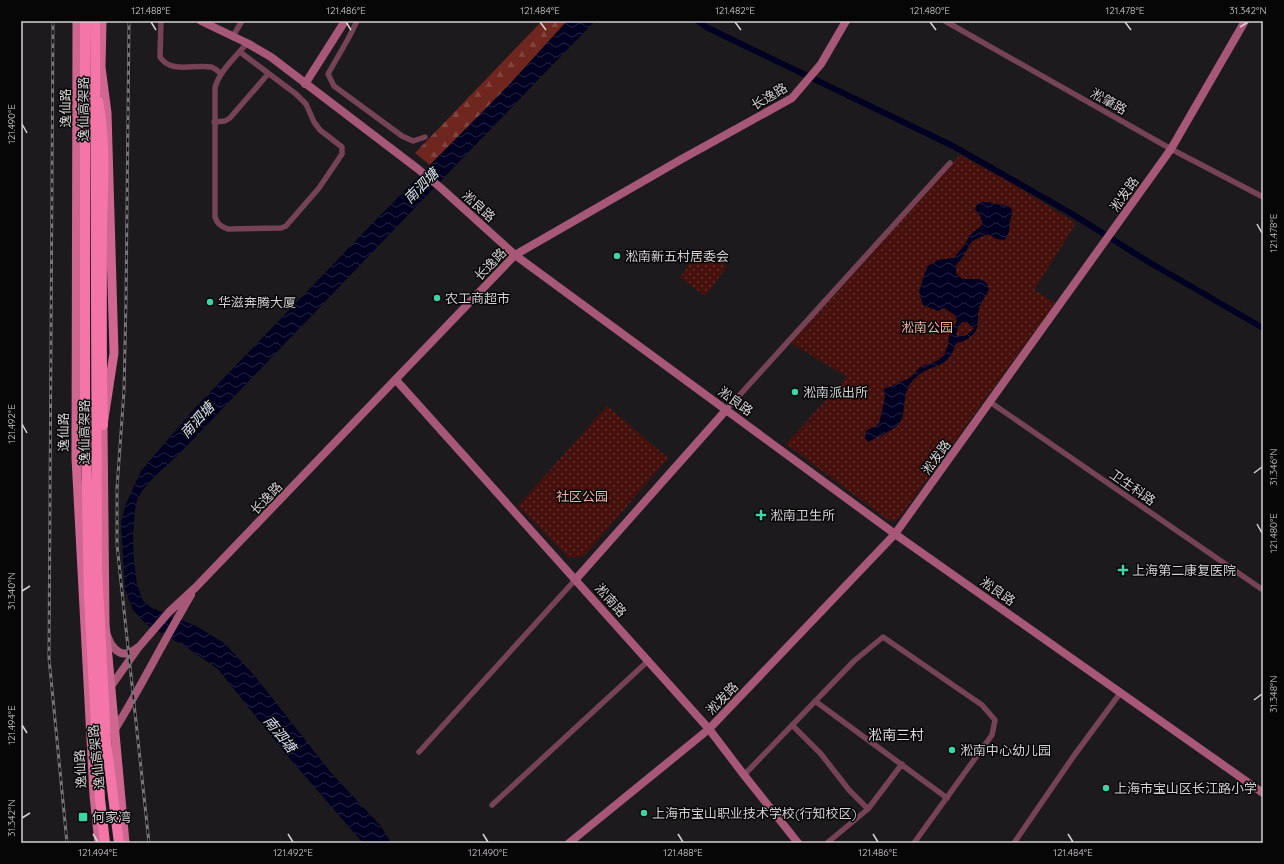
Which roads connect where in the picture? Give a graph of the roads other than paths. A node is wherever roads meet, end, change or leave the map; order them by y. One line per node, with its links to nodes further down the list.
1 (77, 21): 39 (main road, 逸仙路)
2 (85, 21): 52 (highway, 逸仙高架路, bridge)
3 (99, 21): 18 (highway, 逸仙高架路, bridge); 28 (main road); 28 (main road)
4 (161, 21): 15 (street)
5 (202, 21): 12 (street, 淞良路)
6 (242, 21): 12 (street)
7 (345, 21): 17 (street)
8 (357, 21): 20 (street)
9 (846, 21): 24 (street, 长逸路)
10 (945, 21): 21 (street, 淞肇路)
11 (1245, 21): 21 (street, 淞发路)
12 (233, 36): 13 (street, 淞良路)
13 (247, 43): 14 (street); 17 (street, 淞良路)
14 (240, 52): 15 (street); 16 (street)
15 (222, 74): 19 (street)
16 (268, 74): 19 (street); 19 (street)
17 (305, 84): 24 (street, 淞良路)
18 (96, 88): 28 (highway, bridge); 53 (highway, 逸仙高架路, bridge)
19 (214, 122)
20 (425, 136)
21 (1171, 149): 23 (street, 淞肇路); 26 (street, 淞发路)
22 (950, 163): 27 (street)
23 (1263, 197)
24 (515, 255): 25 (street, 长逸路); 27 (street, 淞良路)
25 (396, 380): 30 (street, 淞南路); 31 (street, 长逸路)
26 (990, 402): 29 (street, 淞发路); 32 (street, 卫生科路)
27 (727, 409): 29 (street, 淞良路); 30 (street)
28 (103, 425): 33 (main road)
29 (895, 534): 37 (street, 淞良路); 41 (street, 淞发路)
30 (576, 579): 35 (street, 淞南路); 43 (street)
31 (196, 587): 34 (street, 长逸路); 42 (street, 长逸路)
32 (1263, 590)
33 (105, 629): 34 (street); 36 (main road)
34 (138, 648): 36 (street, 长逸路)
35 (648, 660): 41 (street, 淞南路); 49 (street)
36 (110, 688): 39 (street, 长逸路); 42 (main road)
37 (1121, 692): 47 (street, 淞良路); 59 (street)
38 (815, 701): 40 (street); 45 (street); 48 (street)
39 (89, 710): 44 (main road, 逸仙路)
40 (792, 725): 46 (street); 50 (street)
41 (710, 728): 46 (street, 淞南路); 55 (street, 淞发路)
42 (114, 731): 44 (street, 长逸路); 54 (main road)
43 (419, 752)
44 (92, 764): 51 (main road, 逸仙路)
45 (902, 764): 48 (street); 50 (street)
46 (744, 775): 56 (street, 淞南路)
47 (1263, 793)
48 (947, 798): 58 (street)
49 (492, 805)
50 (868, 809): 57 (street)
51 (99, 843)
52 (106, 843)
53 (119, 843)
54 (125, 843)
55 (569, 843)
56 (798, 843)
57 (827, 843)
58 (914, 843)
59 (1014, 843)

